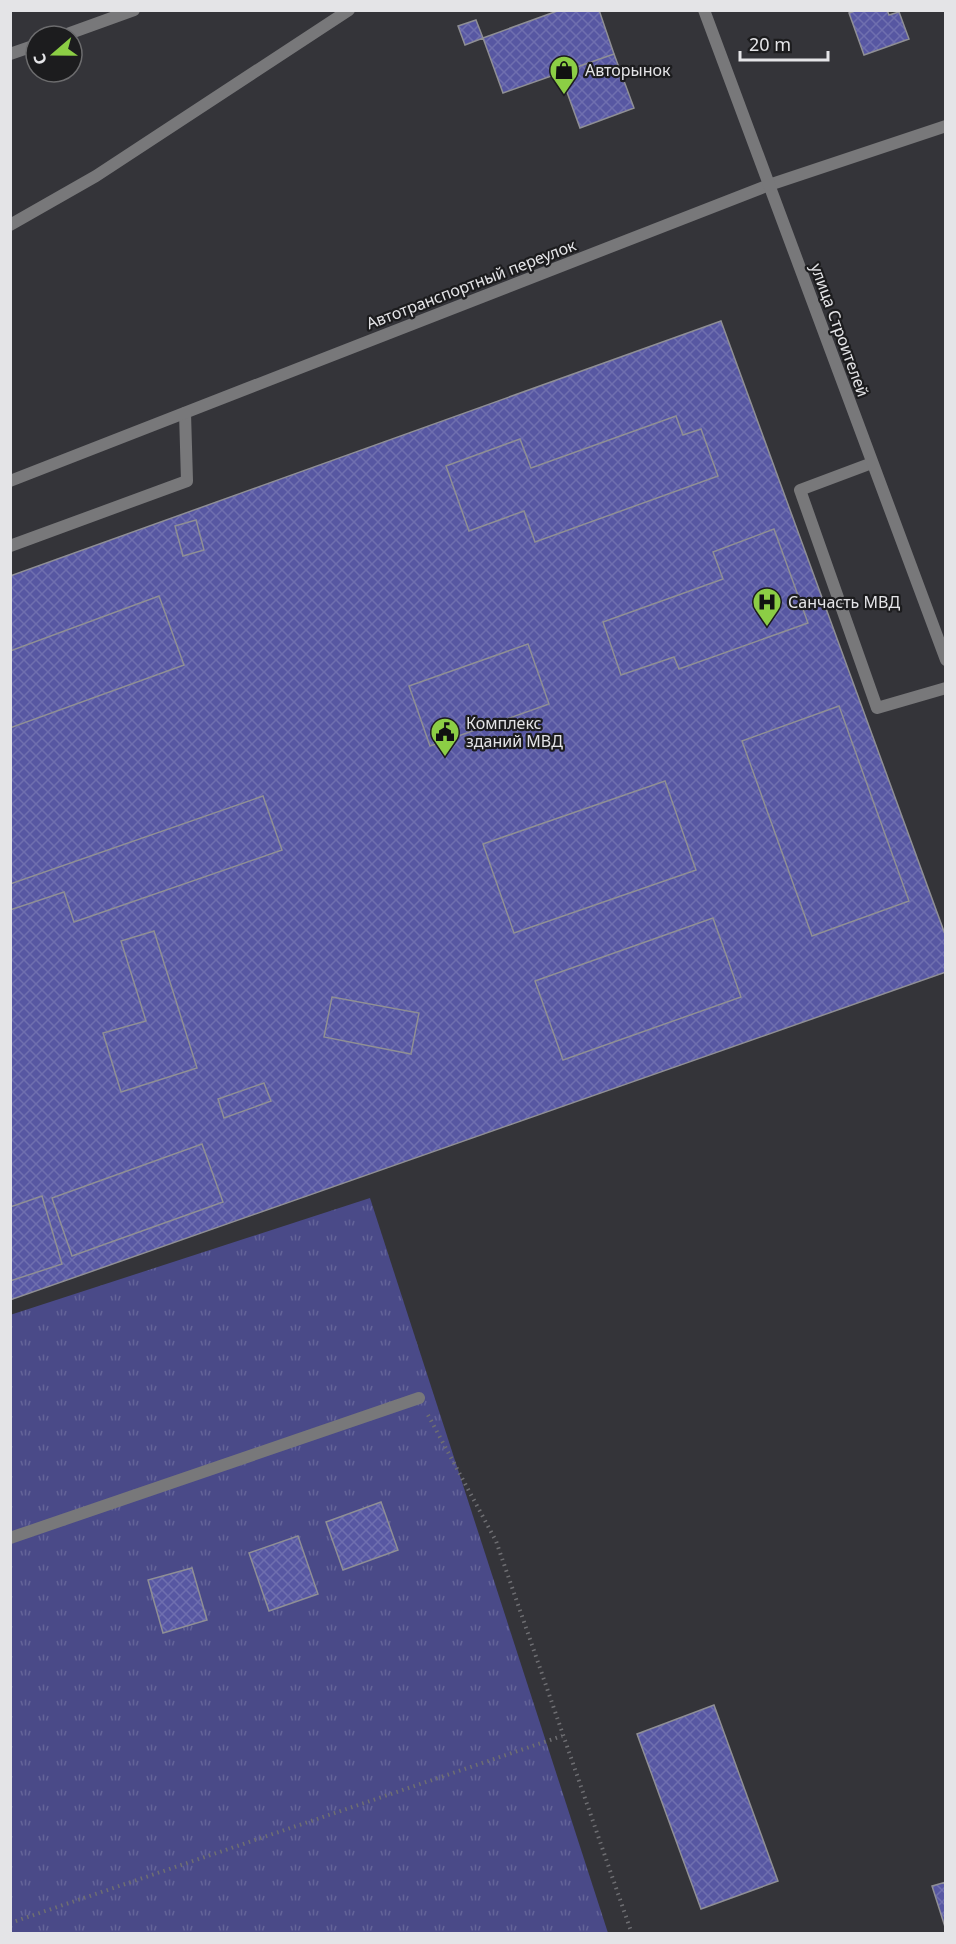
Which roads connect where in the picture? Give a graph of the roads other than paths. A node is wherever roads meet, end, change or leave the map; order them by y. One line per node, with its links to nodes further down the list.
1 (134, 10): 4 (street)
2 (349, 10): 7 (street)
3 (704, 10): 6 (street, улица Строителей)
4 (84, 28)
5 (945, 126): 6 (street, Автотранспортный переулок)
6 (769, 185): 8 (street, Автотранспортный переулок); 9 (street, улица Строителей)
7 (10, 225)
8 (185, 413): 10 (street, Автотранспортный переулок); 11 (street)
9 (872, 463): 12 (street, улица Строителей); 13 (street)
10 (10, 481)
11 (10, 546)
12 (945, 660)
13 (945, 688)
14 (419, 1398): 15 (street)
15 (10, 1538)

